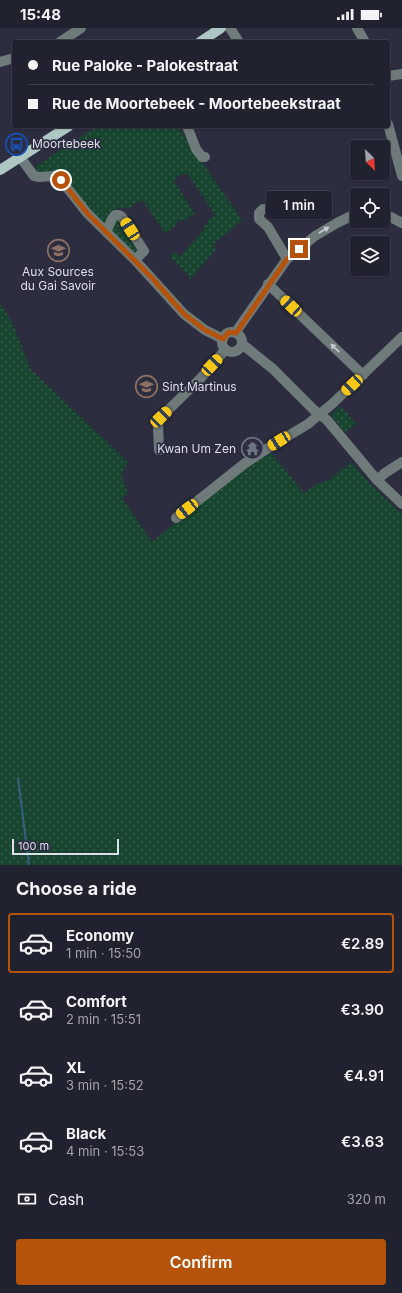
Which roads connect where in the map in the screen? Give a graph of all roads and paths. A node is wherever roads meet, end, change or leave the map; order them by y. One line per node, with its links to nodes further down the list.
1 (81, 28): 5 (street)
2 (221, 28): 6 (main road)
3 (230, 28): 7 (street)
4 (356, 28): 8 (street)
5 (63, 40)
6 (203, 40)
7 (238, 40)
8 (364, 40)
9 (12, 59): 10 (street)
10 (0, 62)
11 (402, 74): 12 (street)
12 (390, 76)
13 (66, 128): 16 (main road)
14 (188, 128): 17 (street)
15 (389, 128): 19 (street)
16 (20, 158): 18 (main road); 24 (street)
17 (205, 158)
18 (0, 170)
19 (402, 176)
20 (263, 209): 25 (street)
21 (350, 216): 25 (street, one-way to 21)
22 (390, 217): 23 (street)
23 (402, 223)
24 (106, 232): 26 (street); 26 (street)
25 (287, 259): 27 (street)
26 (135, 260): 30 (street)
27 (268, 284): 28 (street); 34 (street, one-way to 27)
28 (236, 333): 30 (street); 31 (street)
29 (402, 337): 34 (street)
30 (223, 339): 32 (street)
31 (242, 344): 32 (street); 36 (street)
32 (225, 350): 33 (street)
33 (212, 365): 35 (street); 37 (street)
34 (363, 375): 36 (street)
35 (203, 389)
36 (319, 415): 39 (street); 41 (street)
37 (159, 450)
38 (402, 462): 39 (street)
39 (377, 480): 40 (street)
40 (402, 504)
41 (176, 518)

